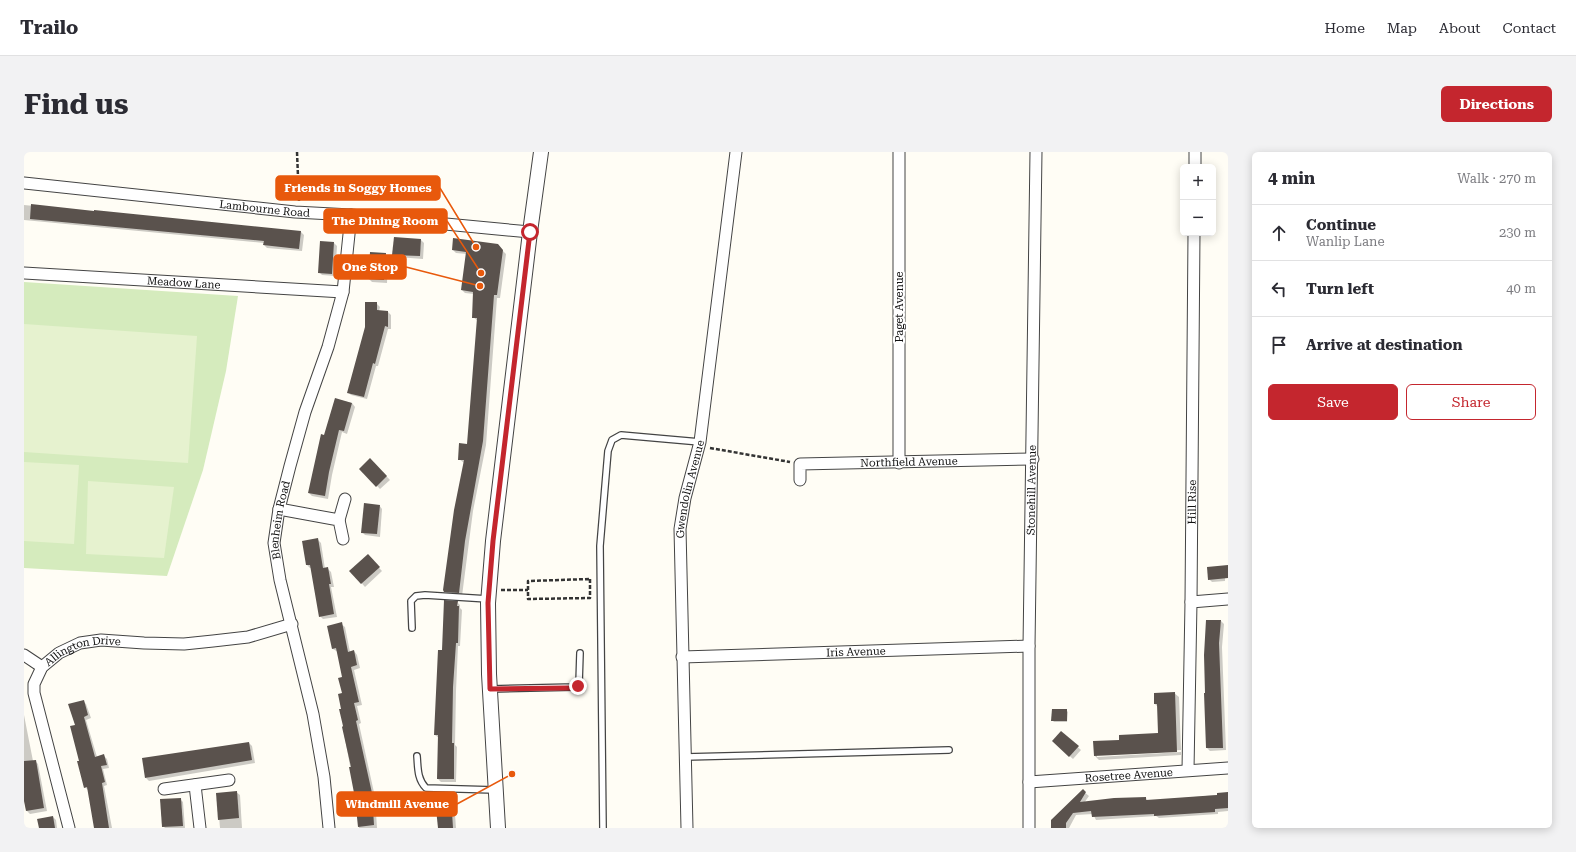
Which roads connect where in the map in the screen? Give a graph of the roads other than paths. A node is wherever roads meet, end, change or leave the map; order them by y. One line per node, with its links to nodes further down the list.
1 (541, 152): 9 (street)
2 (736, 152): 13 (street, Gwendolin Avenue)
3 (899, 152): 15 (street, Paget Avenue)
4 (1036, 152): 14 (street, Stonehill Avenue)
5 (1195, 152): 6 (street)
6 (1195, 164)
7 (24, 183): 8 (street, Lambourne Road)
8 (351, 215): 9 (street, Lambourne Road); 12 (street, Blenheim Road)
9 (530, 232): 21 (street)
10 (1194, 236): 23 (street, Hill Rise)
11 (24, 274): 12 (street, Meadow Lane)
12 (343, 292): 18 (street, Blenheim Road)
13 (700, 444): 29 (street, Gwendolin Avenue); 46 (lane)
14 (1033, 459): 15 (street, Northfield Avenue); 26 (street, Stonehill Avenue)
15 (899, 463): 16 (street, Northfield Avenue)
16 (800, 480)
17 (345, 499): 19 (street)
18 (279, 510): 19 (street); 24 (street, Blenheim Road)
19 (339, 520): 20 (street)
20 (343, 539)
21 (489, 595): 25 (lane); 31 (street)
22 (1228, 599): 23 (street)
23 (1191, 602): 36 (street, Hill Rise)
24 (292, 624): 30 (street, Allington Drive); 44 (street, Blenheim Road)
25 (412, 628)
26 (1030, 646): 29 (street, Iris Avenue); 38 (street, Stonehill Avenue)
27 (580, 653): 31 (lane)
28 (24, 654): 30 (street)
29 (682, 657): 34 (street, Gwendolin Avenue)
30 (42, 668): 42 (street, Allington Drive)
31 (490, 689): 41 (street)
32 (949, 750): 34 (lane)
33 (417, 756): 41 (lane)
34 (684, 757): 47 (street, Gwendolin Avenue)
35 (1228, 768): 36 (street, Rosetree Avenue)
36 (1188, 770): 38 (street, Rosetree Avenue)
37 (230, 780): 39 (street)
38 (1029, 782): 48 (street, Stonehill Avenue)
39 (195, 785): 40 (street); 43 (street)
40 (164, 789)
41 (495, 790): 45 (street)
42 (69, 828)
43 (200, 828)
44 (329, 828)
45 (498, 828)
46 (603, 828)
47 (687, 828)
48 (1029, 828)

